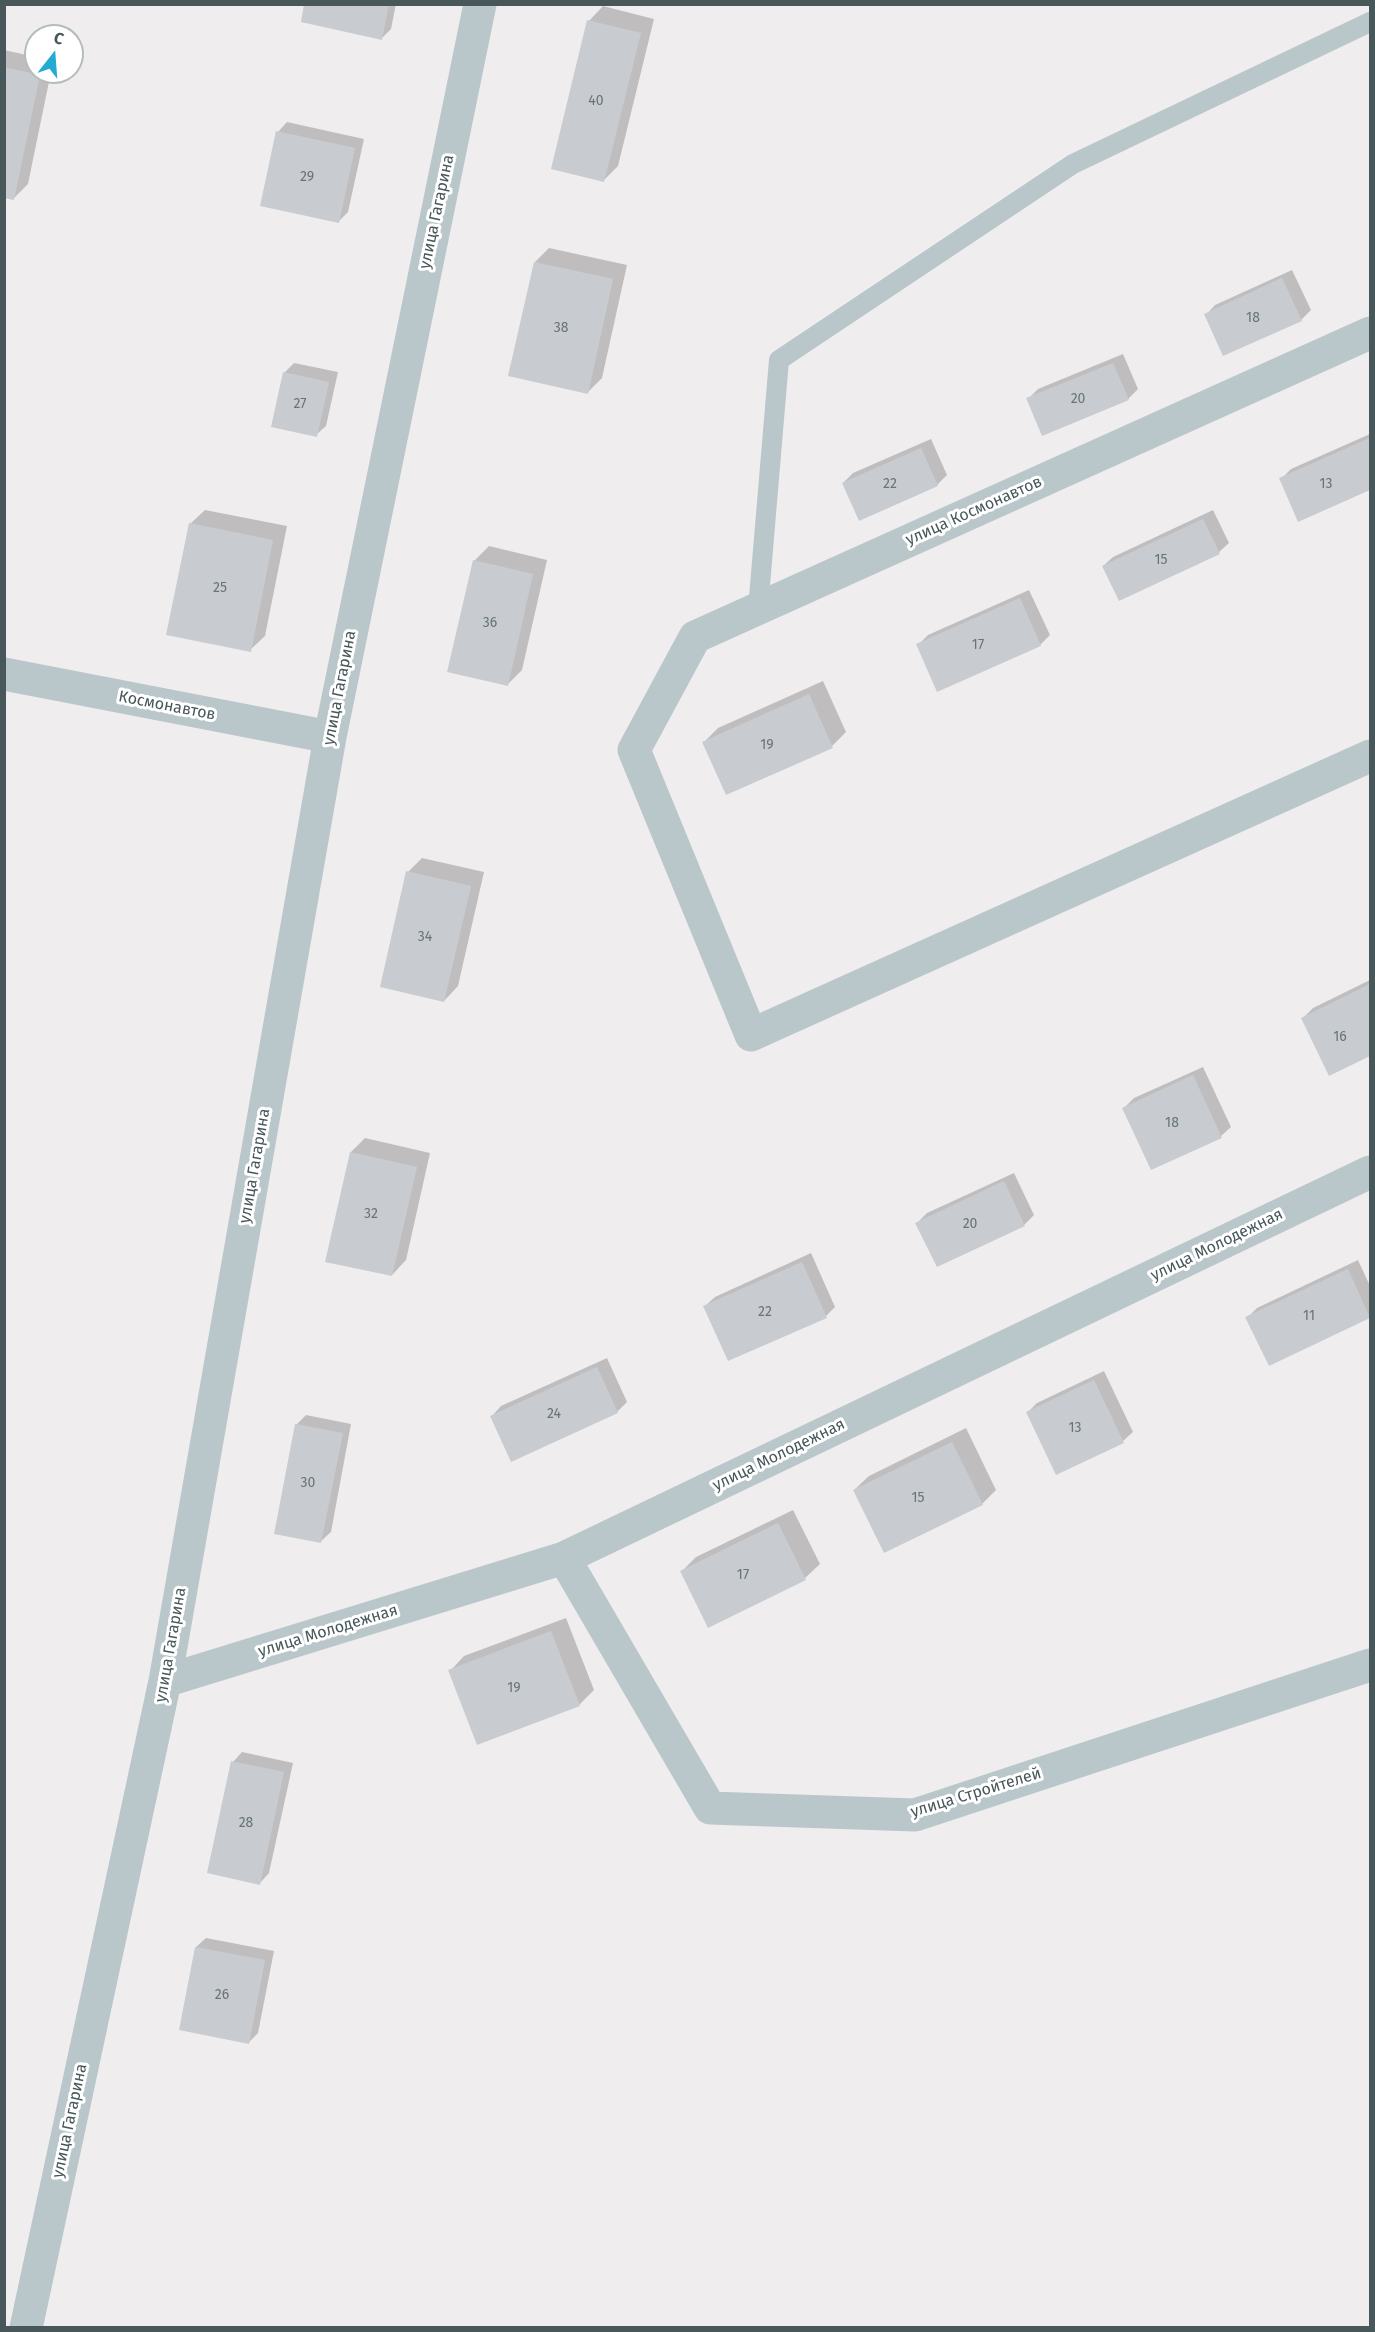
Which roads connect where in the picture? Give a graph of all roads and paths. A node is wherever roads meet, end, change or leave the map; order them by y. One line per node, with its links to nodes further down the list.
1 (480, 4): 6 (street, улица Гагарина)
2 (1371, 21): 4 (lane)
3 (1371, 333): 4 (street, улица Космонавтов)
4 (758, 609): 7 (street, улица Космонавтов)
5 (4, 674): 6 (street, Космонавтов)
6 (330, 737): 11 (street, улица Гагарина)
7 (1371, 756)
8 (1371, 1172): 9 (street, улица Молодежная)
9 (564, 1558): 10 (street, улица Стройтелей); 11 (street, улица Молодежная)
10 (1371, 1665)
11 (165, 1681): 12 (street, улица Гагарина)
12 (26, 2328)

